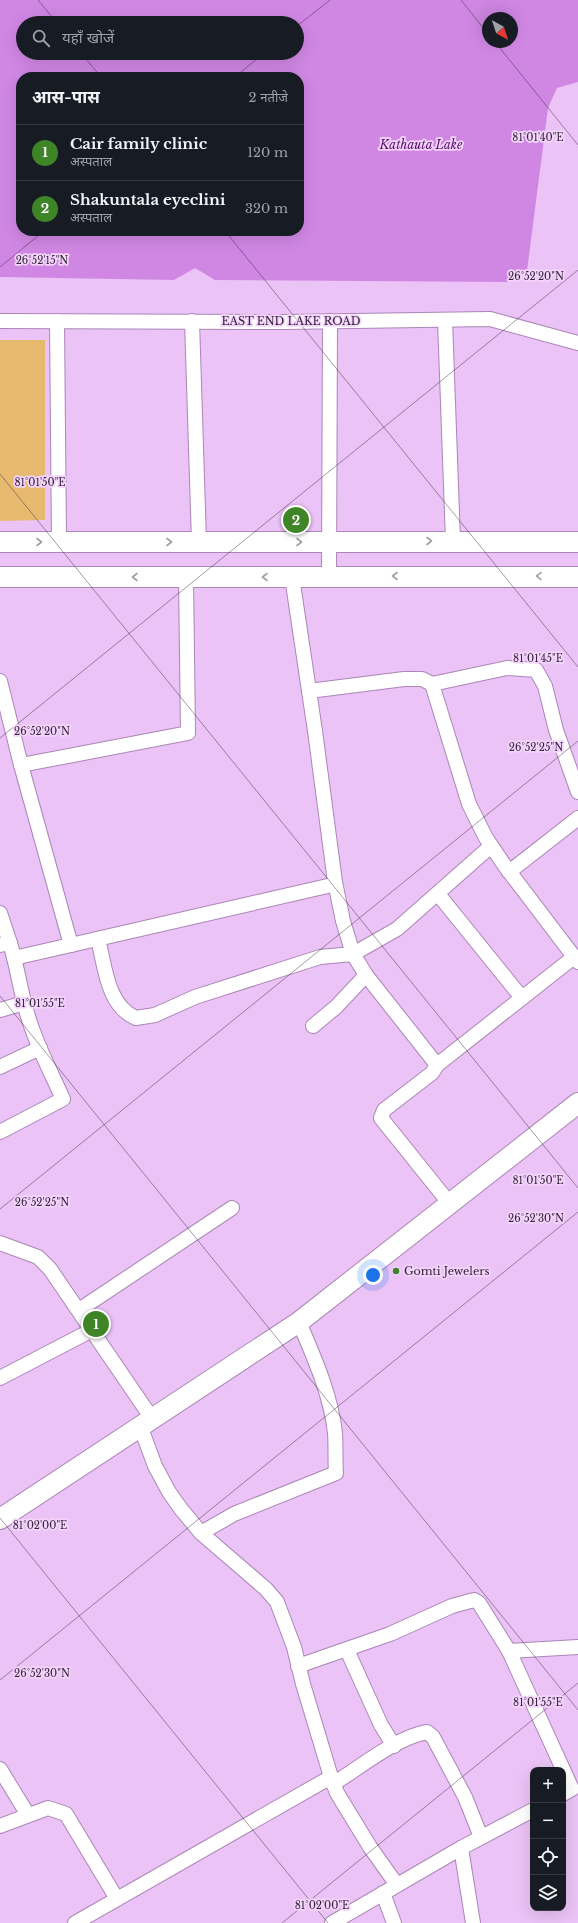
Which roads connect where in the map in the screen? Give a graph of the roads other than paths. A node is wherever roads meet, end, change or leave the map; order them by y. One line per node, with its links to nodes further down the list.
1 (445, 320): 5 (street, EAST END LAKE ROAD); 6 (street, EAST END LAKE ROAD); 7 (street)
2 (0, 321): 3 (street, EAST END LAKE ROAD)
3 (57, 321): 4 (street, EAST END LAKE ROAD); 9 (street)
4 (192, 321): 5 (street, EAST END LAKE ROAD); 10 (street)
5 (330, 321): 11 (street)
6 (578, 343)
7 (453, 541): 11 (street, one-way to 7); 12 (street)
8 (0, 542): 9 (street, one-way to 9)
9 (59, 542): 10 (street, one-way to 10)
10 (199, 542): 11 (street, one-way to 11)
11 (329, 542): 16 (street)
12 (578, 542)
13 (0, 577): 14 (street, one-way to 13)
14 (186, 577): 15 (street, one-way to 14); 21 (street)
15 (292, 577): 16 (street); 20 (street)
16 (329, 577): 17 (street, one-way to 16)
17 (578, 577)
18 (0, 681): 21 (street)
19 (432, 684): 20 (street); 22 (street); 24 (street)
20 (309, 691): 26 (street)
21 (21, 765): 31 (street)
22 (578, 792)
23 (578, 818): 25 (street)
24 (491, 846): 25 (street); 27 (street)
25 (509, 872): 34 (street)
26 (335, 882): 29 (street); 32 (street)
27 (438, 894): 32 (street); 36 (street)
28 (0, 913): 30 (street)
29 (98, 939): 31 (street); 32 (street)
30 (5, 944): 33 (street)
31 (71, 945): 33 (street)
32 (353, 954): 35 (street)
33 (14, 958): 37 (street)
34 (576, 960): 36 (street)
35 (366, 974): 39 (street); 41 (street)
36 (522, 998): 41 (street)
37 (24, 1003): 38 (street); 40 (street)
38 (0, 1010)
39 (313, 1026)
40 (40, 1048): 42 (street); 44 (street)
41 (437, 1065): 45 (street)
42 (0, 1067)
43 (578, 1103): 45 (street)
44 (0, 1132)
45 (450, 1204): 49 (street)
46 (232, 1208): 48 (street)
47 (0, 1244): 48 (street)
48 (79, 1310): 50 (street)
49 (299, 1322): 52 (street); 54 (street)
50 (92, 1330): 51 (street); 52 (street)
51 (0, 1378)
52 (147, 1424): 53 (street); 54 (street)
53 (0, 1519)
54 (201, 1532): 58 (street)
55 (578, 1647): 57 (street)
56 (347, 1650): 57 (street); 58 (street); 59 (street)
57 (509, 1651): 60 (street)
58 (298, 1666): 63 (street)
59 (394, 1746): 63 (street); 68 (street)
60 (562, 1767)
61 (0, 1769): 66 (street)
62 (566, 1776): 64 (street)
63 (332, 1781): 70 (street); 72 (street)
64 (566, 1792)
65 (530, 1812): 68 (street)
66 (28, 1815): 67 (street); 72 (street)
67 (0, 1826)
68 (481, 1837): 69 (street)
69 (461, 1848): 70 (street); 76 (street)
70 (397, 1885): 71 (street)
71 (383, 1893): 74 (street); 75 (street)
72 (117, 1899): 73 (street)
73 (75, 1923)
74 (332, 1923)
75 (394, 1923)
76 (473, 1923)

